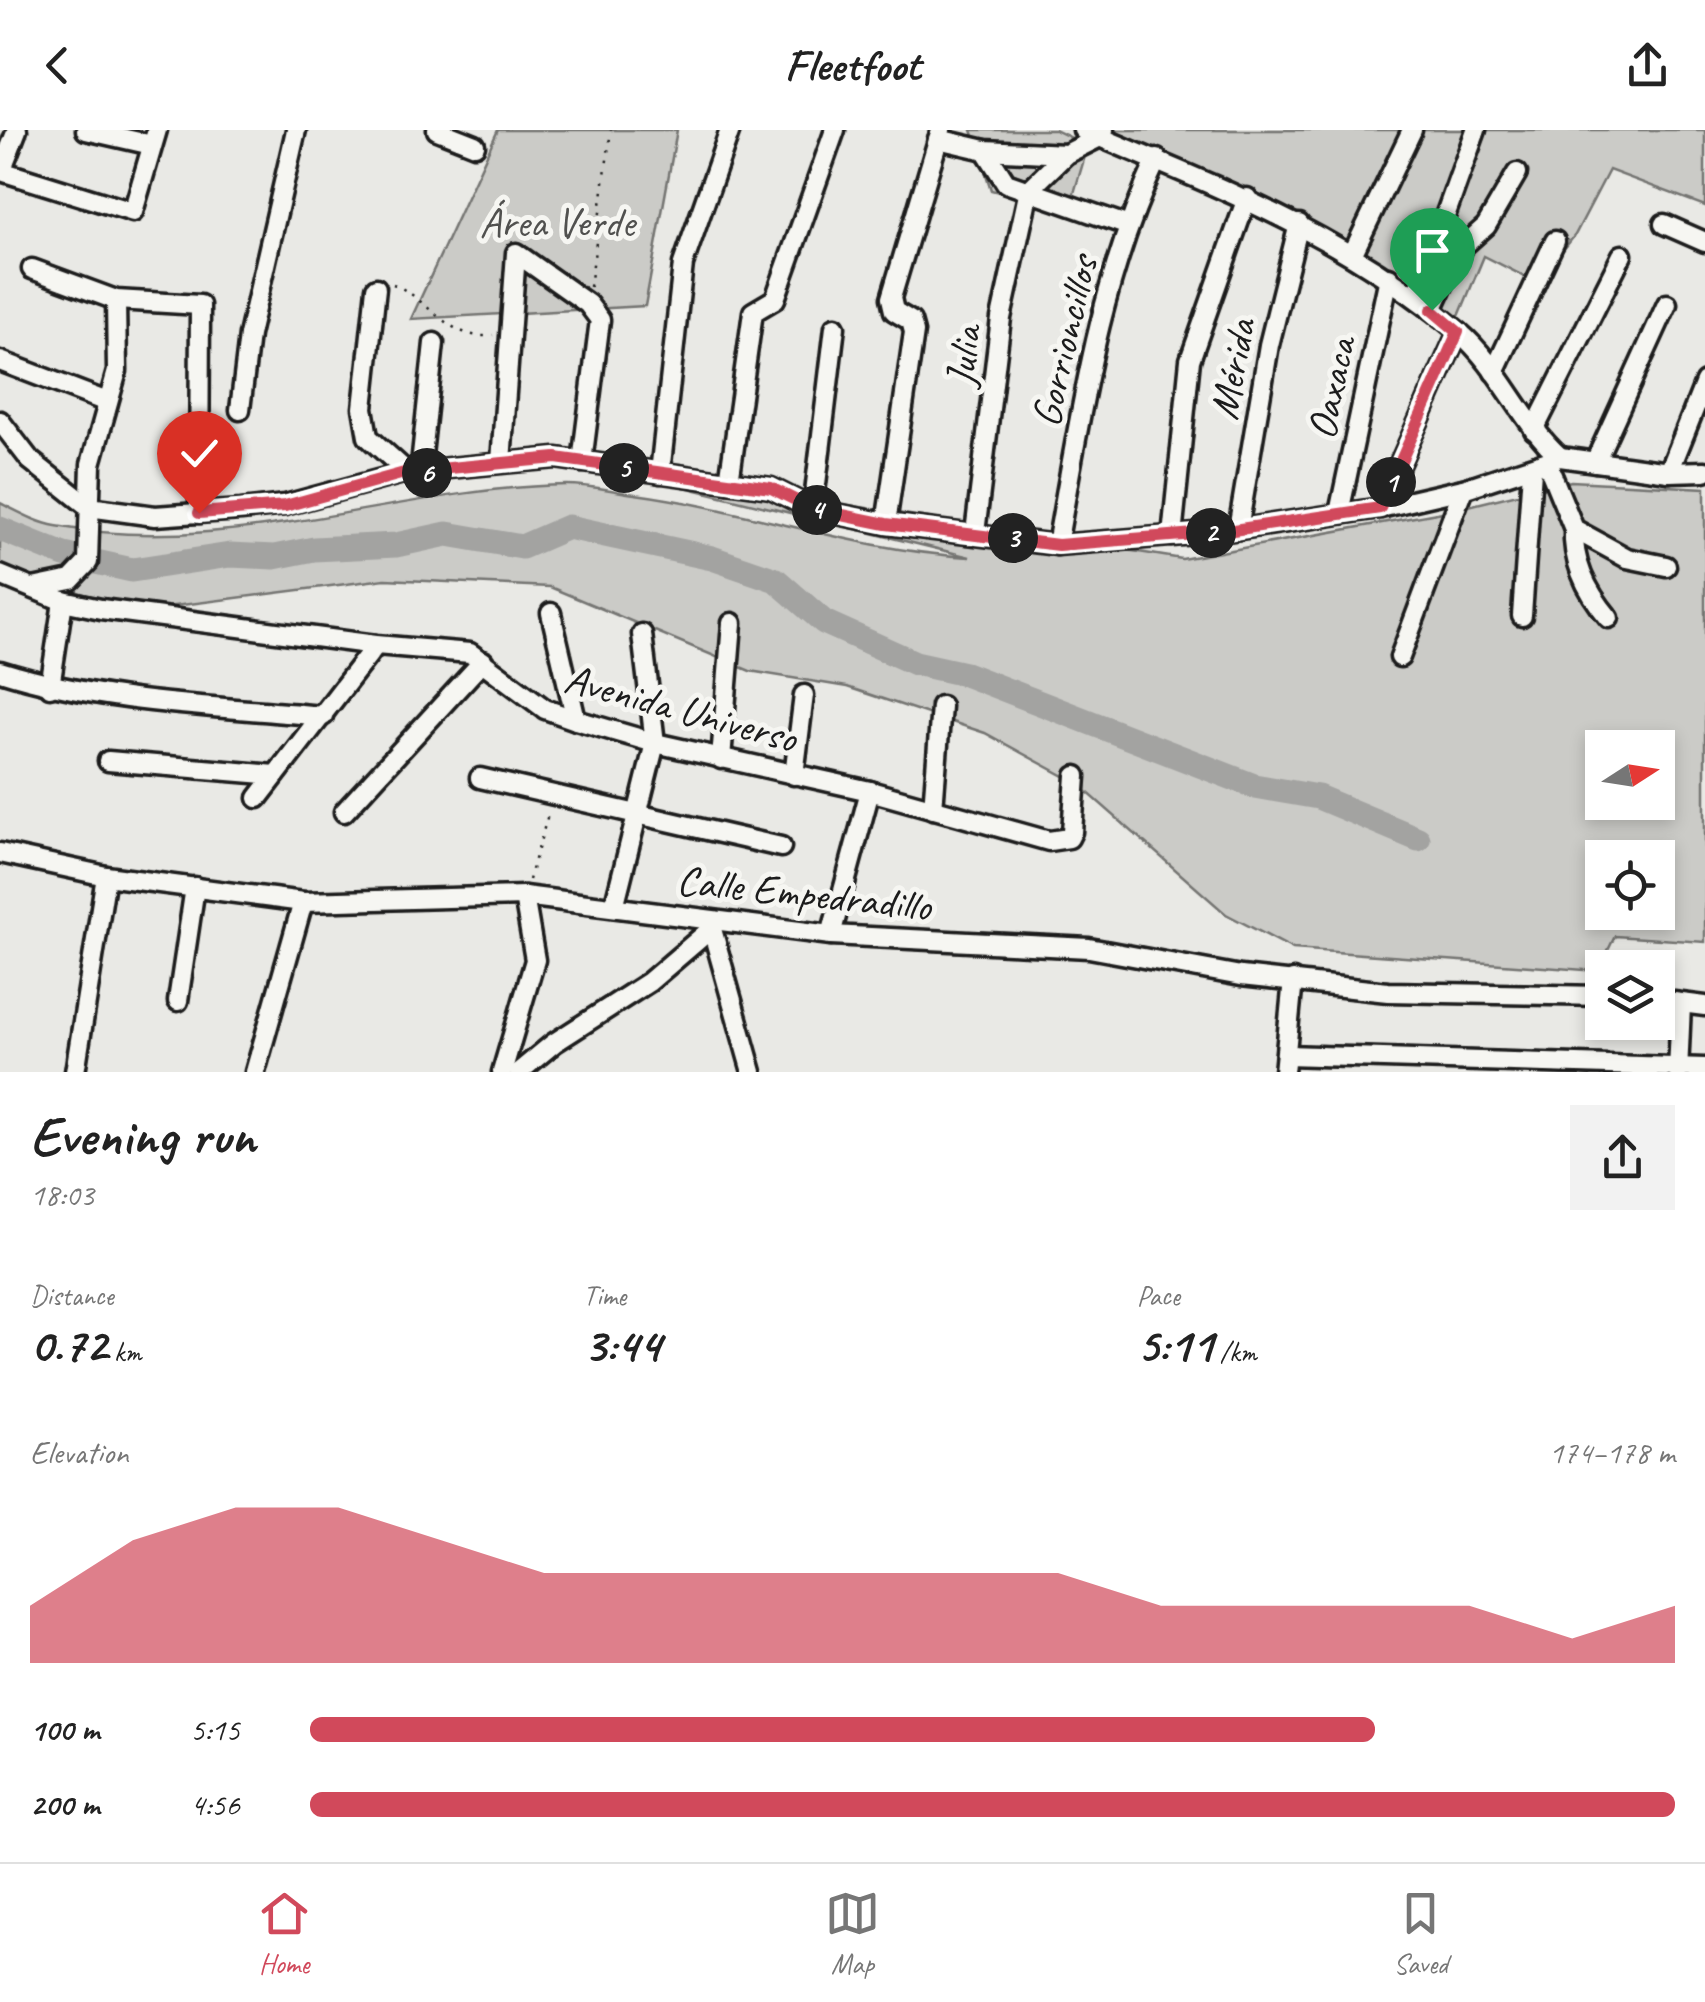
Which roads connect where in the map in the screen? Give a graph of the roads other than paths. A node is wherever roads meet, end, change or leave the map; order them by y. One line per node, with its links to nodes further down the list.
1 (17, 130): 16 (street)
2 (86, 130): 11 (street)
3 (296, 130): 41 (street)
4 (437, 130): 12 (street)
5 (730, 130): 51 (street)
6 (835, 130): 54 (street)
7 (1412, 130): 25 (street)
8 (1476, 130): 30 (street)
9 (1096, 132): 14 (street); 15 (street)
10 (939, 135): 13 (street); 61 (street)
11 (154, 138): 16 (street)
12 (475, 145)
13 (985, 150): 14 (street); 18 (street)
14 (1066, 154): 18 (street)
15 (1157, 159): 19 (street); 20 (street, Gorrioncillos)
16 (1, 172)
17 (1518, 174): 33 (street)
18 (1029, 190): 20 (street); 64 (street, Julia)
19 (1247, 198): 21 (street); 65 (street)
20 (1126, 224): 66 (street, Gorrioncillos)
21 (1298, 224): 25 (street); 62 (street, Mérida)
22 (1664, 224): 24 (street)
23 (1555, 242): 38 (street)
24 (1705, 242)
25 (1353, 253): 28 (street)
26 (1622, 254): 43 (street)
27 (32, 269): 31 (street)
28 (1389, 277): 30 (street); 60 (street, Oaxaca)
29 (376, 288): 53 (street)
30 (1416, 297): 33 (street)
31 (116, 300): 40 (street); 59 (street)
32 (1667, 304): 48 (street)
33 (1432, 310): 35 (street)
34 (835, 328): 58 (street)
35 (1458, 332): 38 (street); 57 (street)
36 (434, 343): 53 (street)
37 (0, 361): 40 (street)
38 (1494, 372): 43 (street)
39 (1705, 382): 52 (street)
40 (107, 402): 56 (street)
41 (240, 410)
42 (0, 421): 44 (street)
43 (1534, 430): 49 (street)
44 (21, 448): 45 (street); 56 (street)
45 (0, 452)
46 (501, 462): 47 (street); 47 (street); 53 (street)
47 (582, 462): 51 (street)
48 (1595, 462): 49 (street); 52 (street)
49 (1547, 463): 55 (street); 63 (street); 72 (street)
50 (1705, 471): 52 (street)
51 (660, 472): 54 (street)
52 (1669, 472)
53 (414, 473): 59 (street)
54 (729, 482): 58 (street)
55 (1463, 489): 57 (street); 77 (street)
56 (89, 507): 59 (street); 69 (street)
57 (1380, 508): 60 (street)
58 (813, 509): 61 (street)
59 (199, 513)
60 (1339, 513): 62 (street)
61 (886, 524): 64 (street)
62 (1238, 528): 65 (street)
63 (1574, 529): 67 (street); 73 (street)
64 (975, 533): 66 (street)
65 (1172, 536): 66 (street)
66 (1058, 545)
67 (1666, 566)
68 (0, 574): 69 (street, Avenida Universo)
69 (33, 588): 70 (street, Avenida Universo)
70 (63, 601): 76 (street, Avenida Universo); 80 (street)
71 (551, 613): 84 (street)
72 (1522, 616)
73 (1609, 618)
74 (732, 623): 86 (street)
75 (642, 634): 85 (street)
76 (376, 645): 78 (street, Avenida Universo); 83 (street)
77 (1400, 656)
78 (483, 660): 84 (street, Avenida Universo); 95 (street)
79 (0, 671): 80 (street)
80 (50, 686): 83 (street)
81 (804, 696): 88 (street)
82 (941, 706): 94 (street)
83 (323, 716): 89 (street)
84 (576, 720): 85 (street, Avenida Universo)
85 (655, 743): 86 (street, Avenida Universo); 96 (street)
86 (721, 759): 88 (street, Avenida Universo)
87 (108, 760): 89 (street)
88 (794, 774): 92 (street, Avenida Universo)
89 (276, 775): 93 (street)
90 (1076, 776): 94 (street, Avenida Universo)
91 (480, 778): 96 (street)
92 (870, 791): 94 (street, Avenida Universo); 105 (street)
93 (258, 798)
94 (933, 809)
95 (344, 812)
96 (636, 814): 97 (street); 103 (street)
97 (780, 848)
98 (0, 853): 99 (street, Calle Empedradillo)
99 (106, 876): 100 (street, Calle Empedradillo); 116 (street)
100 (195, 887): 102 (street, Calle Empedradillo); 108 (street)
101 (524, 896): 102 (street, Calle Empedradillo); 103 (street, Calle Empedradillo); 118 (street)
102 (302, 902): 117 (street)
103 (614, 907): 104 (street, Calle Empedradillo)
104 (710, 923): 105 (street, Calle Empedradillo); 114 (street); 119 (street)
105 (831, 935): 106 (street, Calle Empedradillo)
106 (1292, 980): 107 (street, Calle Empedradillo); 112 (street)
107 (1585, 996)
108 (178, 1000)
109 (1675, 1004): 110 (street)
110 (1681, 1005): 111 (street); 115 (street)
111 (1705, 1006)
112 (1285, 1064): 115 (street)
113 (1705, 1068): 115 (street)
114 (751, 1070): 120 (street)
115 (1678, 1071)
116 (75, 1072)
117 (256, 1072)
118 (502, 1072)
119 (519, 1072)
120 (731, 1072)

